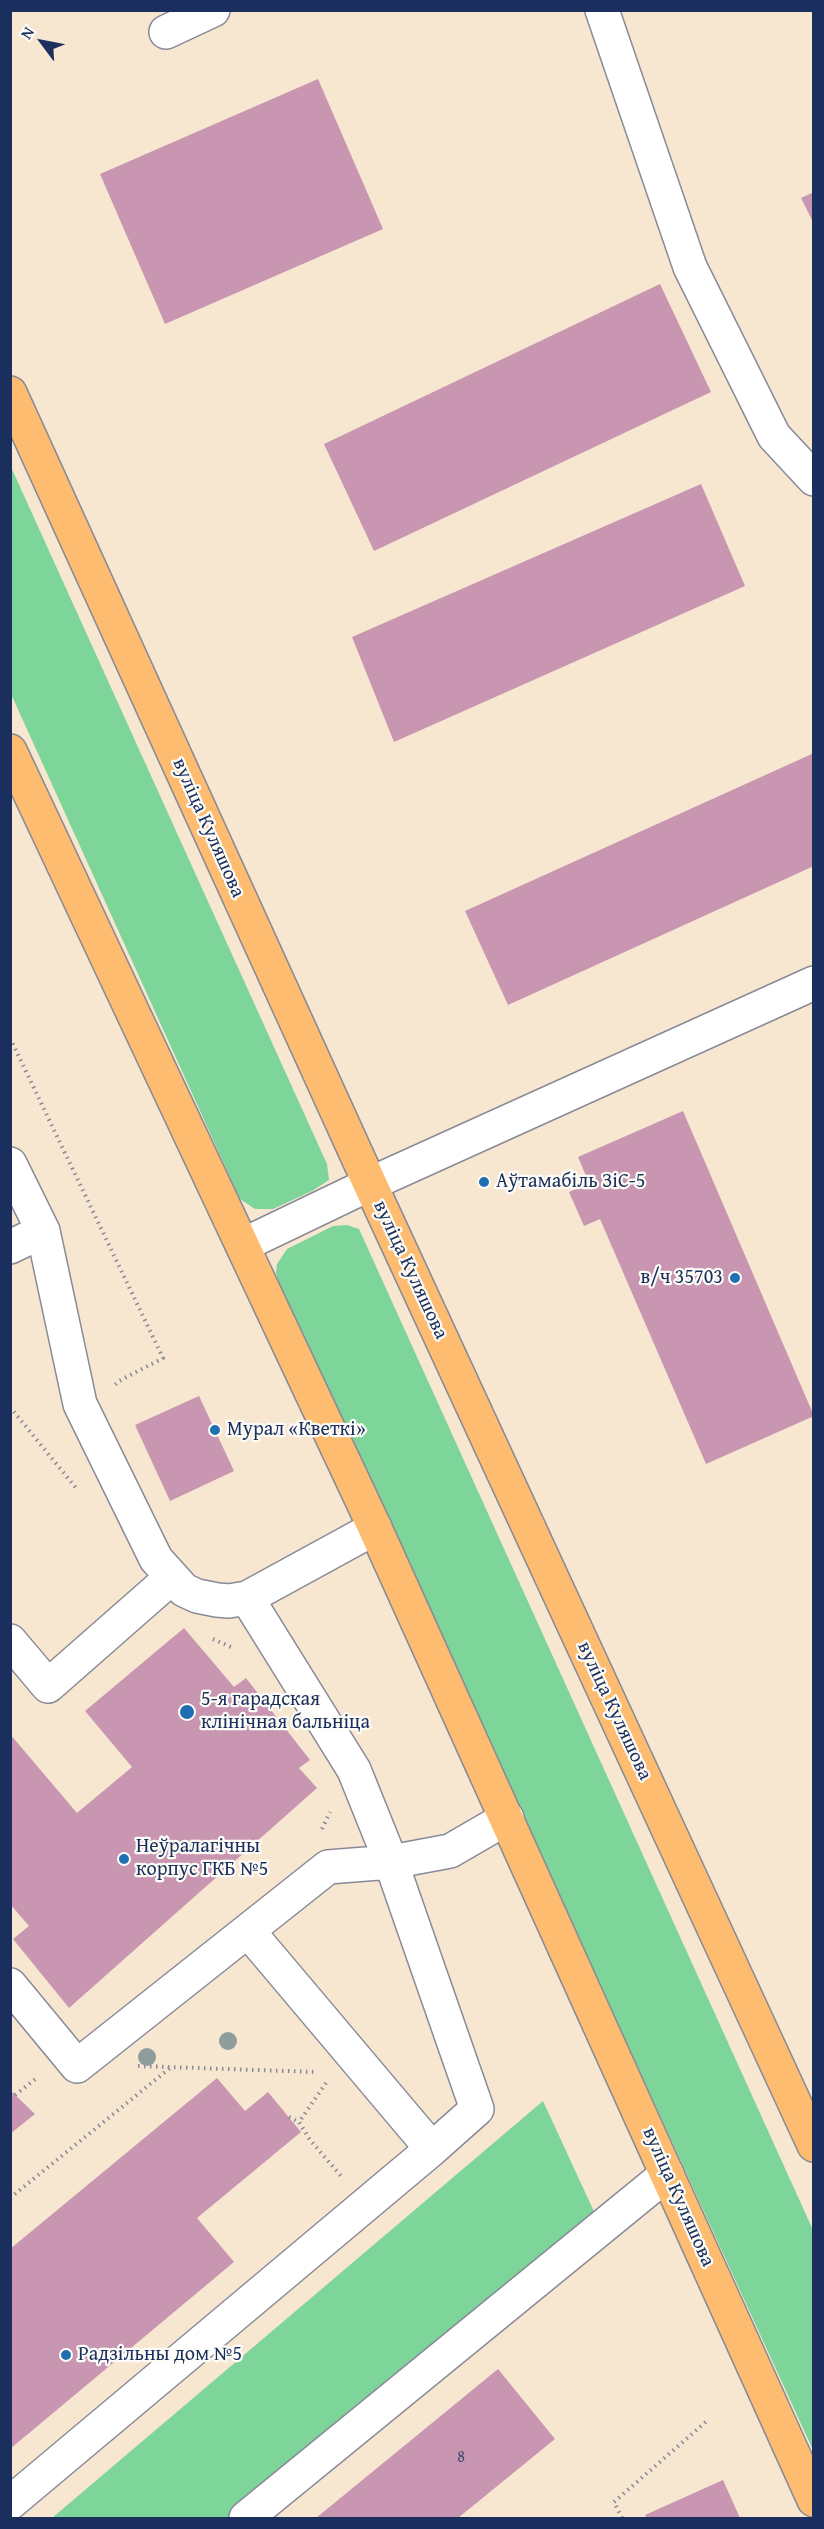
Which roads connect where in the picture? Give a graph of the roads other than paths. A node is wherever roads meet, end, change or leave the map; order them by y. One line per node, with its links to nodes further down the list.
1 (213, 10): 3 (lane)
2 (602, 10): 5 (lane)
3 (166, 32)
4 (10, 393): 9 (main road, вуліца Куляшова)
5 (813, 479)
6 (10, 751): 11 (main road, вуліца Куляшова)
7 (813, 983): 9 (lane)
8 (10, 1164): 10 (lane)
9 (370, 1184): 11 (lane); 21 (main road, вуліца Куляшова)
10 (43, 1231): 12 (lane); 14 (lane)
11 (243, 1245): 13 (main road, вуліца Куляшова)
12 (10, 1247)
13 (375, 1528): 15 (lane); 17 (main road, вуліца Куляшова)
14 (171, 1578): 15 (lane); 16 (lane)
15 (247, 1598): 18 (lane)
16 (10, 1641)
17 (507, 1818): 18 (lane); 23 (main road, вуліца Куляшова)
18 (391, 1862): 19 (lane); 22 (lane)
19 (248, 1931): 20 (lane); 22 (lane)
20 (10, 1985)
21 (813, 2145)
22 (432, 2149): 25 (lane)
23 (667, 2174): 24 (main road, вуліца Куляшова); 26 (lane)
24 (813, 2500)
25 (10, 2504)
26 (246, 2518)

